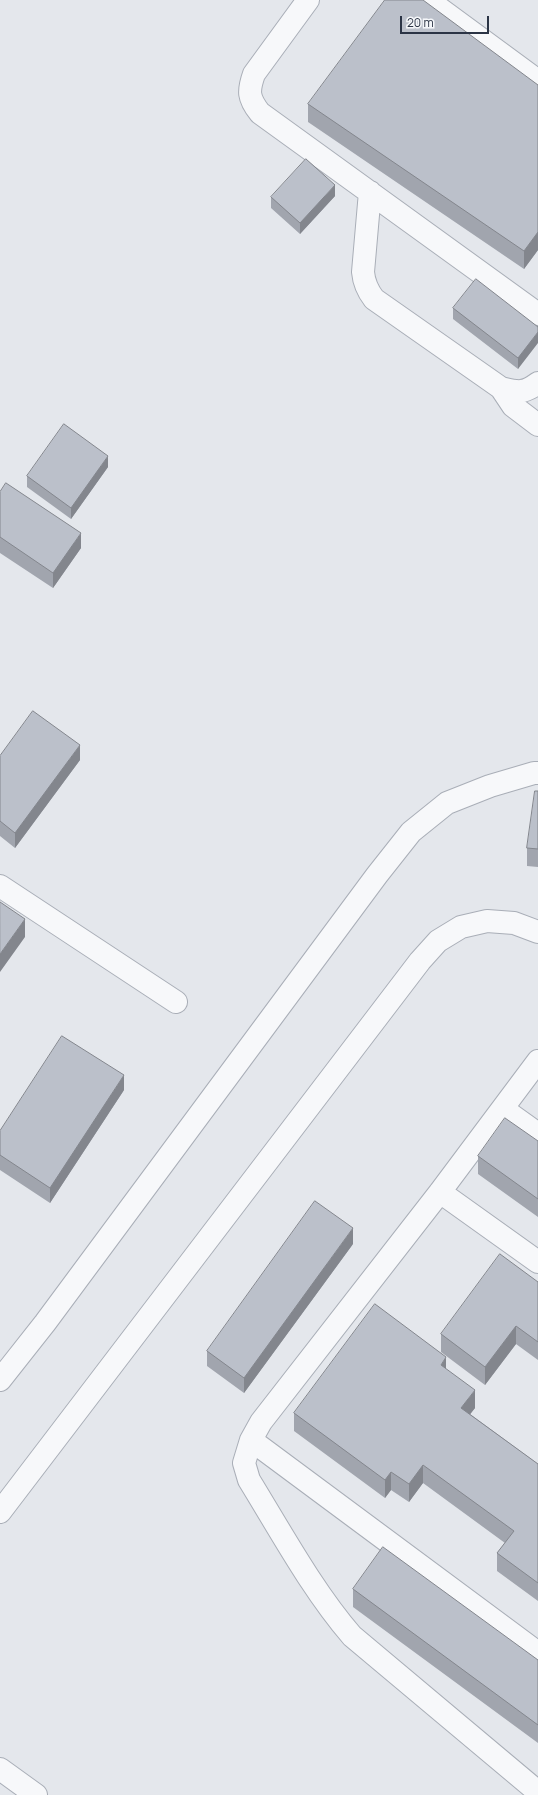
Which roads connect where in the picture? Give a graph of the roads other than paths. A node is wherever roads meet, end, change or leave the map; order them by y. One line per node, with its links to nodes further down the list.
1 (308, 0): 4 (street)
2 (428, 0): 3 (street)
3 (538, 81)
4 (370, 192): 5 (street); 7 (street)
5 (535, 305)
6 (538, 383): 7 (street)
7 (501, 388): 8 (street)
8 (538, 425)
9 (538, 773): 18 (street)
10 (0, 886): 12 (street)
11 (538, 932): 20 (street)
12 (176, 1002)
13 (538, 1061): 14 (street)
14 (503, 1109): 15 (street); 16 (street)
15 (538, 1134)
16 (440, 1192): 17 (street); 19 (street)
17 (538, 1262)
18 (0, 1380)
19 (251, 1440): 21 (street); 23 (street)
20 (0, 1512)
21 (538, 1653)
22 (0, 1769): 24 (street)
23 (538, 1792)
24 (36, 1795)

